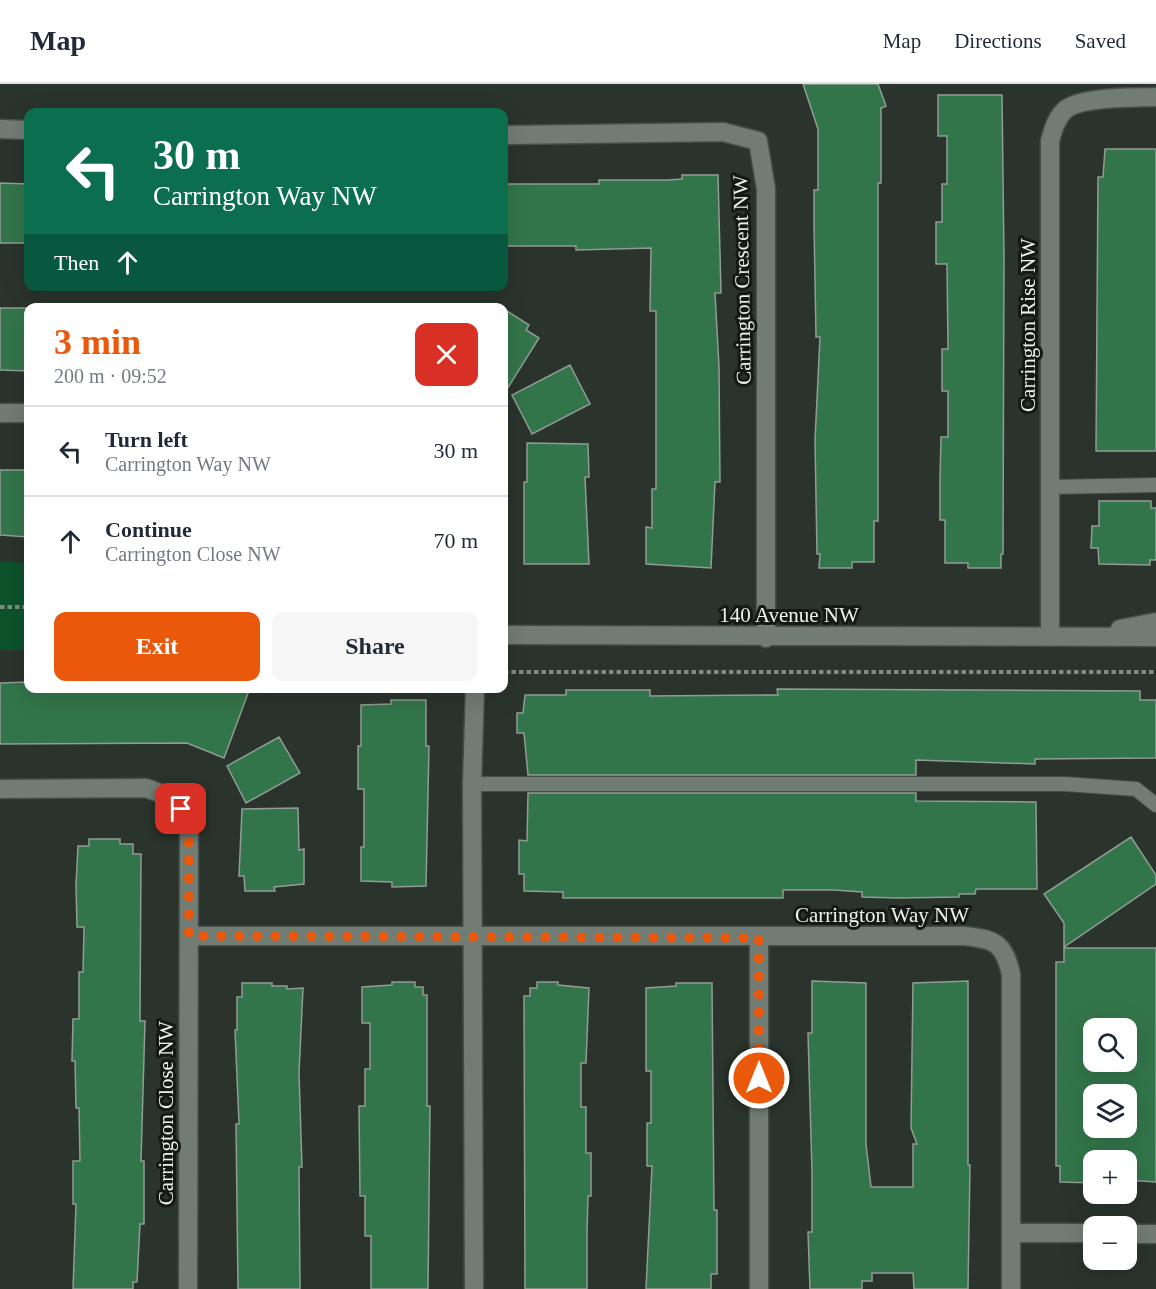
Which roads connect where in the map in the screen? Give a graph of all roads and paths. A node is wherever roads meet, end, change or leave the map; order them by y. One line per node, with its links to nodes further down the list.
1 (1156, 97): 8 (street, Carrington Rise NW)
2 (0, 129): 3 (street)
3 (24, 130)
4 (508, 135): 16 (street, Carrington Crescent NW)
5 (0, 413): 6 (street)
6 (24, 414)
7 (1156, 485): 8 (lane)
8 (1050, 487): 13 (street, Carrington Rise NW)
9 (0, 607): 10 (path)
10 (24, 607)
11 (1156, 622): 14 (street, 140 Avenue NW)
12 (508, 635): 16 (street, 140 Avenue NW)
13 (1050, 637): 14 (street, 140 Avenue NW); 16 (street, 140 Avenue NW)
14 (1074, 637): 15 (street, 140 Avenue NW)
15 (1156, 637)
16 (766, 638)
17 (508, 672): 18 (path)
18 (1156, 672)
19 (475, 693): 20 (street)
20 (472, 784): 22 (lane); 24 (street)
21 (0, 789): 23 (street, Carrington Close NW)
22 (1156, 805)
23 (189, 936): 24 (street); 30 (street, Carrington Close NW)
24 (473, 938): 25 (street, Carrington Way NW); 31 (street)
25 (759, 938): 26 (street, Carrington Way NW); 32 (street)
26 (1011, 1233): 27 (street); 33 (street, Carrington Way NW)
27 (1083, 1233)
28 (1137, 1233): 29 (street)
29 (1156, 1234)
30 (188, 1289)
31 (474, 1289)
32 (759, 1289)
33 (1011, 1289)

